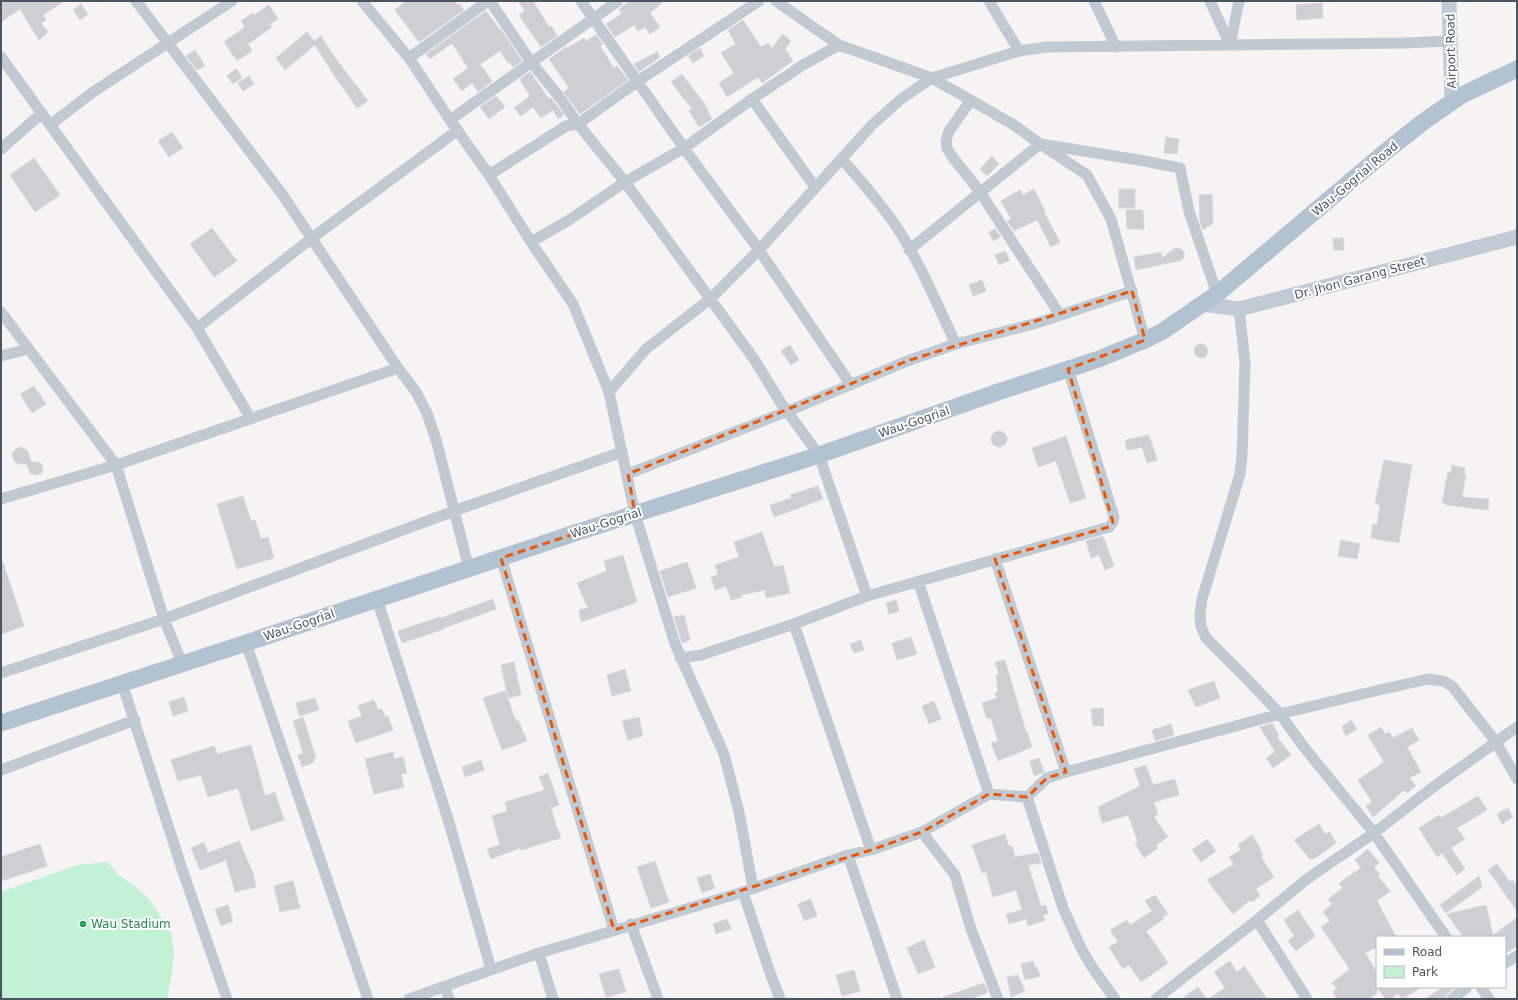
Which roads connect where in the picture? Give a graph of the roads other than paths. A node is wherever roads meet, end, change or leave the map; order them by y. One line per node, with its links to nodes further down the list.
1 (136, 1): 16 (street)
2 (232, 1): 16 (street)
3 (362, 1): 22 (street)
4 (489, 1): 22 (street); 23 (street)
5 (581, 1): 14 (street)
6 (618, 1): 14 (street)
7 (759, 1): 26 (street)
8 (776, 1): 17 (street)
9 (988, 1): 20 (street)
10 (1094, 1): 19 (street)
11 (1210, 1): 18 (street)
12 (1239, 1): 18 (street)
13 (1449, 1): 15 (street, Airport Road)
14 (594, 18): 23 (street); 26 (street)
15 (1451, 41): 18 (street); 29 (street, Airport Road)
16 (168, 44): 33 (street); 44 (street)
17 (839, 45): 25 (street); 27 (street)
18 (1230, 45): 19 (street)
19 (1116, 46): 20 (street)
20 (1019, 51): 25 (street)
21 (1, 57): 30 (street)
22 (409, 58): 31 (street)
23 (531, 62): 31 (street); 32 (street)
24 (1517, 69): 29 (main road, Wau-Gogrial Road)
25 (932, 78): 28 (street); 38 (street)
26 (638, 81): 32 (street); 36 (street)
27 (752, 99): 36 (street); 41 (street)
28 (971, 100): 35 (street); 42 (street)
29 (1452, 102): 49 (main road, Wau-Gogrial Road)
30 (42, 113): 33 (street); 37 (street)
31 (450, 120): 34 (street)
32 (578, 124): 39 (street); 40 (street)
33 (50, 125): 55 (street)
34 (458, 130): 39 (street); 44 (street)
35 (1040, 144): 42 (street); 48 (street); 49 (street)
36 (684, 148): 40 (street); 46 (street)
37 (1, 149)
38 (842, 159): 41 (street); 47 (street)
39 (489, 175): 45 (street)
40 (625, 182): 45 (street); 50 (street)
41 (815, 187): 46 (street)
42 (980, 192): 47 (street); 54 (street)
43 (1517, 237): 52 (street, Dr. Jhon Garang Street)
44 (312, 238): 55 (street); 60 (street)
45 (531, 242): 63 (street)
46 (760, 250): 50 (street); 62 (street)
47 (909, 250): 57 (street)
48 (1132, 291): 54 (street); 56 (street)
49 (1217, 294): 51 (main road, Wau-Gogrial Road)
50 (710, 299): 63 (street); 64 (street)
51 (1202, 304): 52 (street, Dr. Jhon Garang Street); 56 (main road, Wau-Gogrial)
52 (1239, 309): 86 (street)
53 (1, 312): 58 (street)
54 (1060, 314): 57 (street)
55 (197, 328): 65 (street)
56 (1145, 340): 61 (main road, Wau-Gogrial)
57 (956, 344): 62 (street)
58 (28, 349): 59 (street); 68 (street)
59 (1, 356)
60 (398, 368): 65 (street); 71 (street)
61 (1068, 369): 67 (main road, Wau-Gogrial); 74 (street)
62 (851, 385): 64 (street)
63 (608, 392): 66 (street)
64 (788, 412): 67 (street); 69 (street)
65 (251, 419): 68 (street)
66 (622, 452): 69 (street); 71 (street)
67 (819, 455): 72 (main road, Wau-Gogrial); 77 (street)
68 (116, 465): 70 (street); 79 (street)
69 (628, 474): 72 (street)
70 (1, 499)
71 (454, 511): 75 (street); 79 (street)
72 (636, 514): 73 (main road, Wau-Gogrial); 82 (street)
73 (500, 558): 75 (main road, Wau-Gogrial); 103 (street)
74 (995, 559): 76 (street); 92 (street)
75 (469, 569): 78 (main road, Wau-Gogrial)
76 (918, 581): 77 (street); 94 (street)
77 (867, 596): 80 (street)
78 (377, 599): 81 (main road, Wau-Gogrial); 108 (street)
79 (164, 619): 83 (street); 84 (street)
80 (794, 624): 82 (street); 98 (street)
81 (246, 643): 83 (main road, Wau-Gogrial); 113 (street)
82 (680, 658): 100 (street)
83 (182, 663): 85 (main road, Wau-Gogrial)
84 (1, 673)
85 (122, 683): 87 (street); 88 (main road, Wau-Gogrial)
86 (1280, 714): 90 (street); 92 (street); 97 (street)
87 (135, 720): 91 (street); 112 (street)
88 (1, 723)
89 (1517, 727): 90 (street)
90 (1496, 742): 93 (street); 97 (street)
91 (1, 770)
92 (1066, 772): 95 (street)
93 (1517, 779)
94 (989, 794): 95 (street); 96 (street)
95 (1027, 797): 121 (street)
96 (922, 832): 98 (street); 120 (street)
97 (1374, 833): 101 (street); 104 (street)
98 (870, 850): 99 (street)
99 (848, 855): 100 (street); 119 (street)
100 (748, 890): 102 (street); 118 (street)
101 (1257, 920): 122 (street); 123 (street)
102 (631, 924): 103 (street); 117 (street)
103 (614, 930): 105 (street)
104 (1445, 936)
105 (539, 953): 108 (street); 116 (street)
106 (1517, 956): 107 (street)
107 (1506, 962)
108 (491, 969): 109 (street)
109 (445, 987): 114 (street); 115 (street)
110 (1466, 988): 124 (street)
111 (1482, 988): 125 (street)
112 (227, 999)
113 (368, 999)
114 (409, 999)
115 (449, 999)
116 (553, 999)
117 (658, 999)
118 (780, 999)
119 (897, 999)
120 (998, 999)
121 (1115, 999)
122 (1156, 999)
123 (1307, 999)
124 (1452, 999)
125 (1489, 999)

